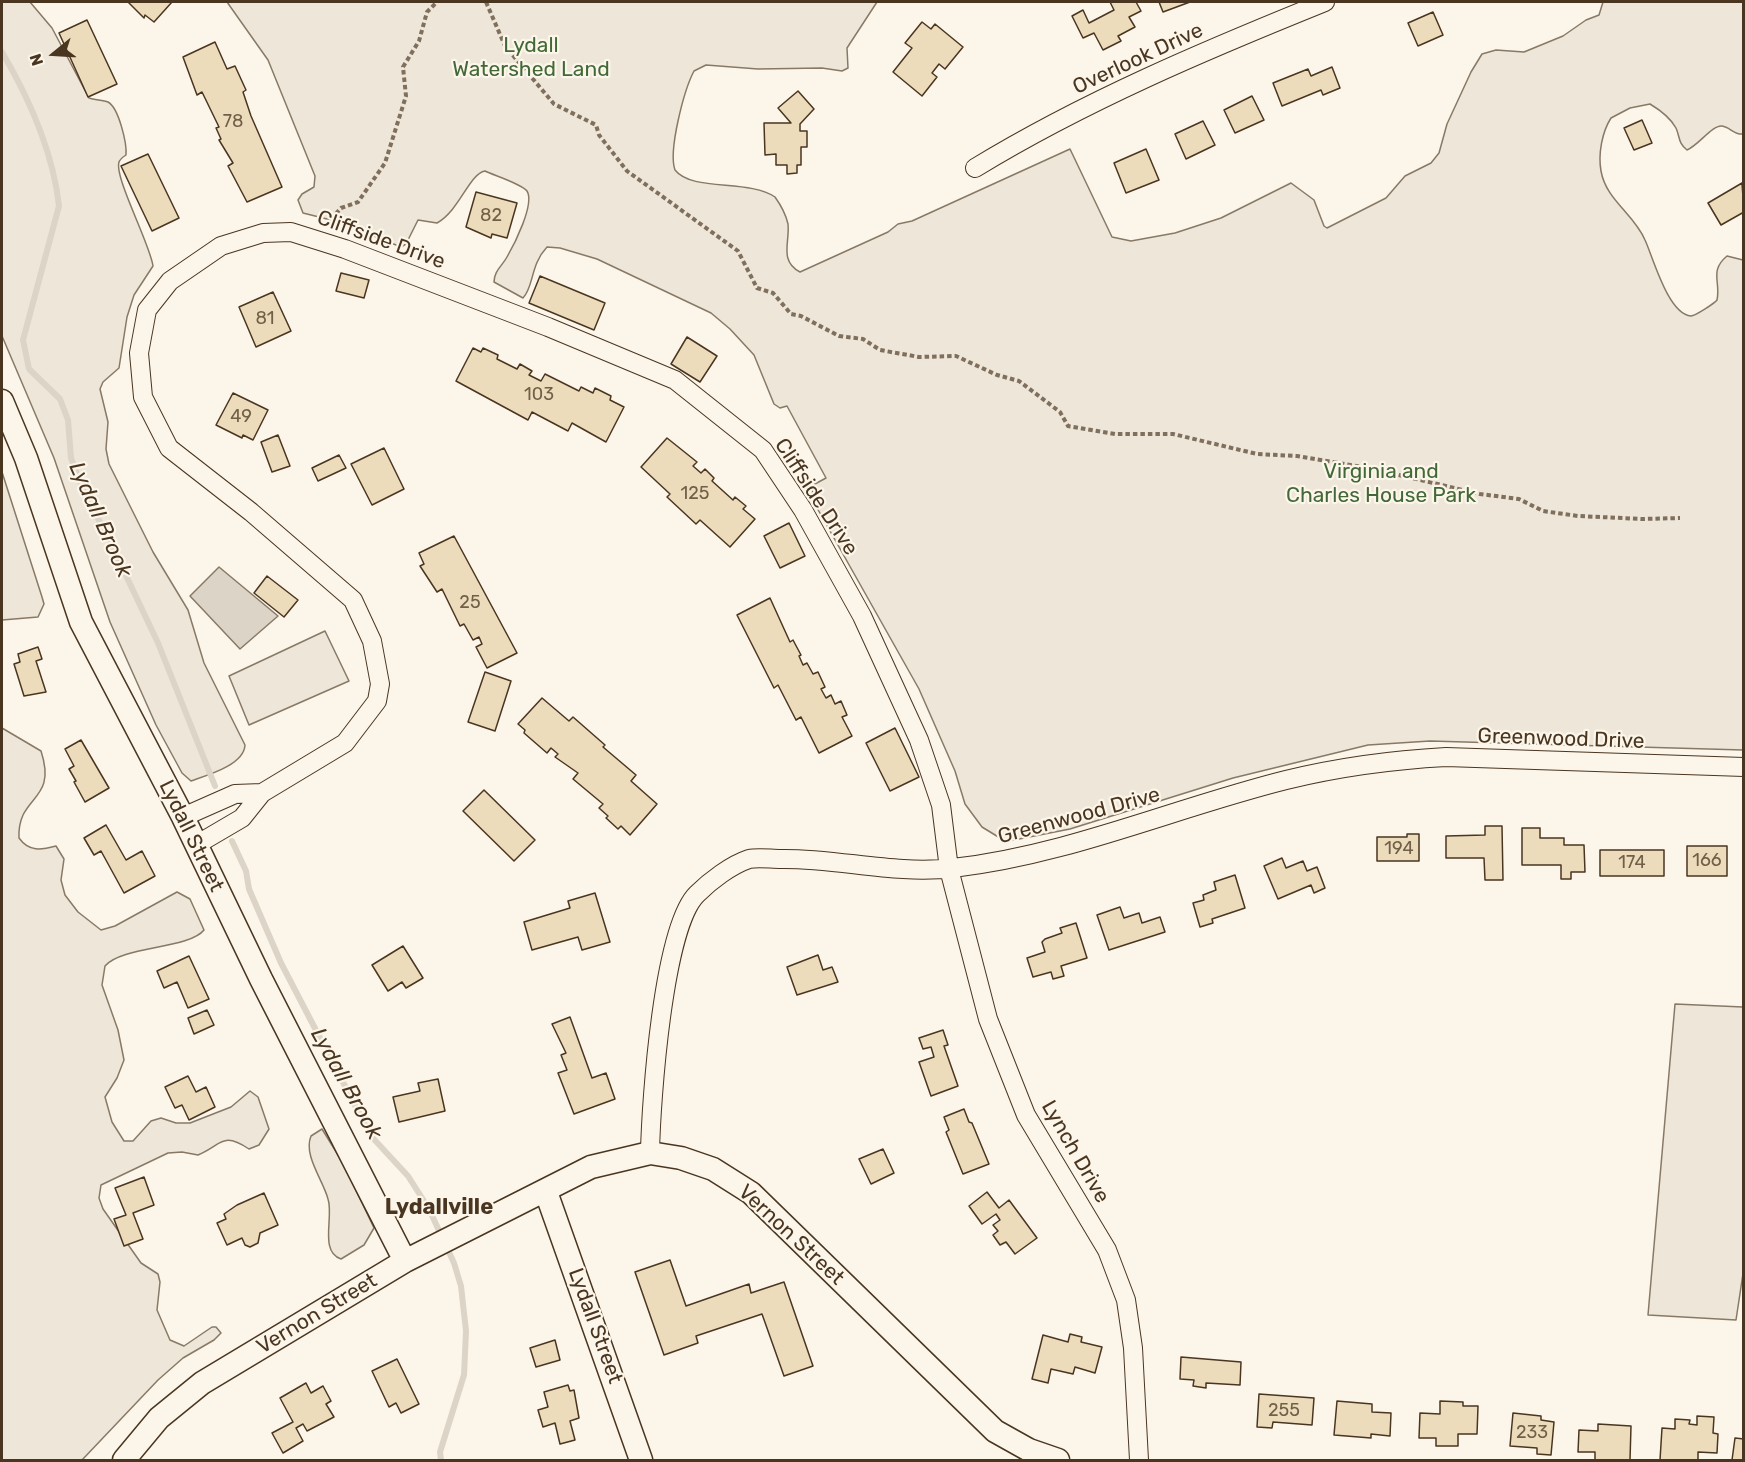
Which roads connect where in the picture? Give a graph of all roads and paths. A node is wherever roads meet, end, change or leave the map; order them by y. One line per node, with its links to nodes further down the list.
1 (437, 2): 5 (path)
2 (486, 2): 7 (path)
3 (1325, 2): 4 (street, Overlook Drive)
4 (975, 168)
5 (313, 239): 9 (street, Cliffside Drive); 12 (street, Cliffside Drive)
6 (2, 401): 10 (street, Lydall Street)
7 (1680, 518)
8 (1743, 767): 12 (street, Greenwood Drive)
9 (262, 793): 10 (street, Cliffside Drive); 11 (street, Cliffside Drive)
10 (183, 817): 11 (street, Lydall Street)
11 (196, 845): 15 (street, Lydall Street)
12 (949, 868): 13 (street, Greenwood Drive); 19 (street, Lynch Drive)
13 (650, 1153): 14 (street, Vernon Street); 18 (street, Vernon Street)
14 (546, 1192): 15 (street, Vernon Street); 17 (street, Lydall Street)
15 (405, 1261): 16 (street, Vernon Street)
16 (123, 1461)
17 (641, 1461)
18 (1058, 1461)
19 (1139, 1461)

